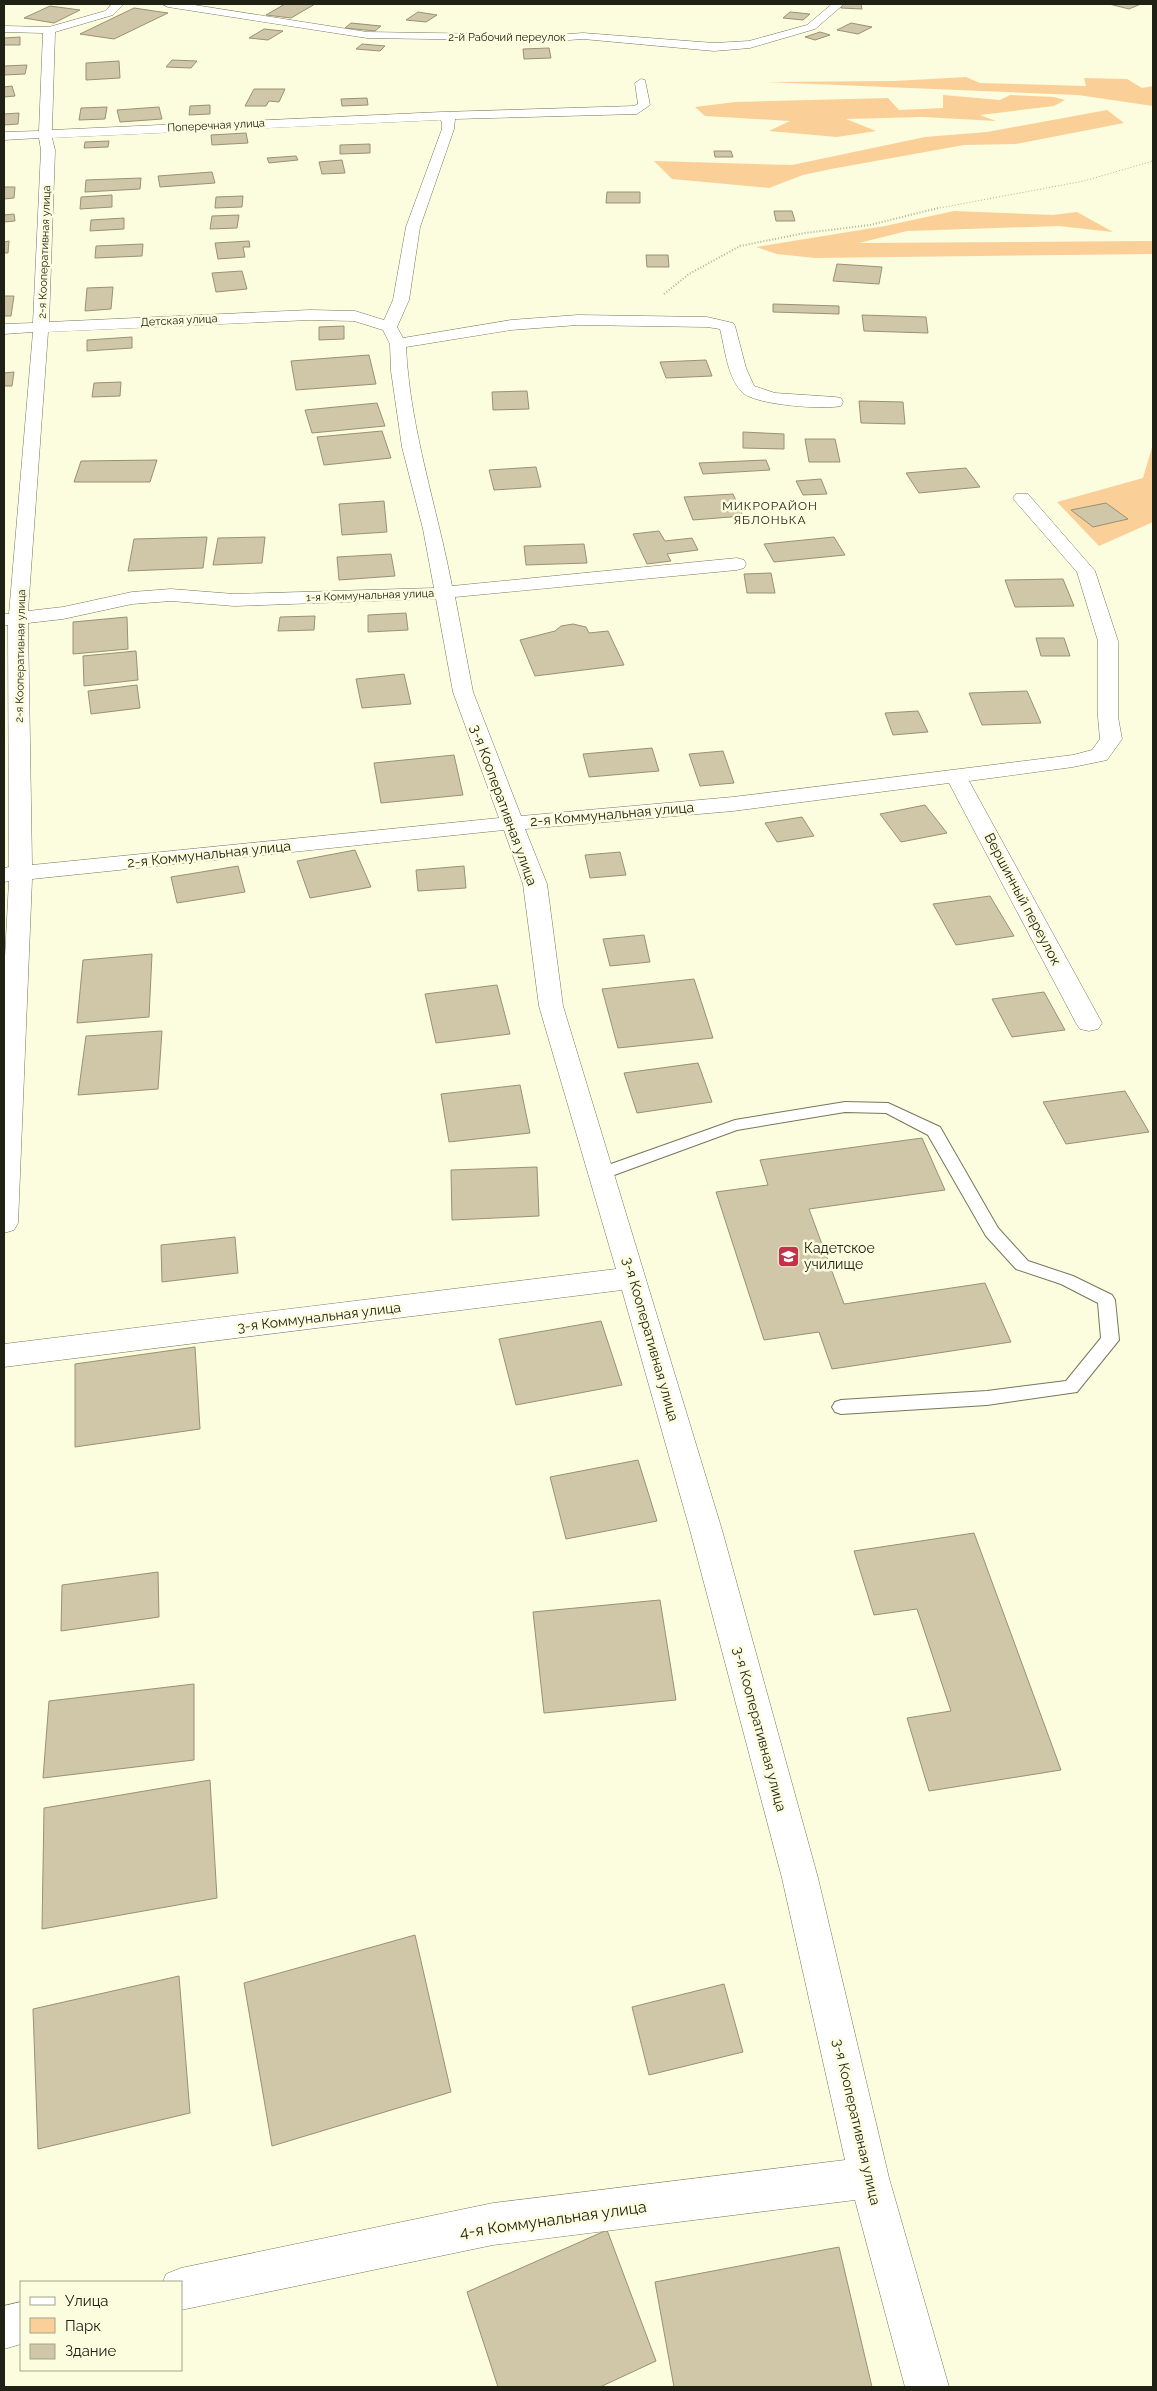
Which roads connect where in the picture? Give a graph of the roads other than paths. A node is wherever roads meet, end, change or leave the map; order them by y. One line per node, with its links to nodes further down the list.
1 (118, 4): 5 (street)
2 (168, 4): 3 (street, 2-й Рабочий переулок)
3 (838, 4)
4 (4, 29): 5 (street)
5 (49, 30): 8 (street, 2-я Кооперативная улица)
6 (640, 83): 7 (street, Поперечная улица)
7 (435, 115): 8 (street, Поперечная улица); 12 (street)
8 (45, 134): 9 (street, Поперечная улица); 10 (street, 2-я Кооперативная улица)
9 (4, 136)
10 (41, 326): 11 (street, Детская улица); 12 (street, Детская улица); 17 (street, 2-я Кооперативная улица)
11 (4, 329)
12 (393, 335): 13 (street); 16 (street, 3-я Кооперативная улица)
13 (835, 402)
14 (1022, 498): 18 (street, 2-я Коммунальная улица)
15 (737, 564): 16 (street, 1-я Коммунальная улица)
16 (443, 592): 17 (street, 1-я Коммунальная улица); 19 (street, 3-я Кооперативная улица)
17 (11, 620): 20 (street, 2-я Кооперативная улица)
18 (956, 776): 19 (street, 2-я Коммунальная улица); 21 (street, Вершинный переулок)
19 (511, 823): 20 (street, 2-я Коммунальная улица); 22 (street, 3-я Кооперативная улица)
20 (12, 874): 23 (street, 2-я Кооперативная улица)
21 (1089, 1023)
22 (600, 1174): 24 (street, 3-я Кооперативная улица); 26 (lane)
23 (4, 1223)
24 (633, 1278): 25 (street, 3-я Коммунальная улица); 27 (street, 3-я Кооперативная улица)
25 (4, 1356)
26 (841, 1407)
27 (869, 2178): 28 (street, 4-я Коммунальная улица); 31 (street, 3-я Кооперативная улица)
28 (182, 2289)
29 (20, 2323): 30 (street)
30 (4, 2326)
31 (927, 2387)

